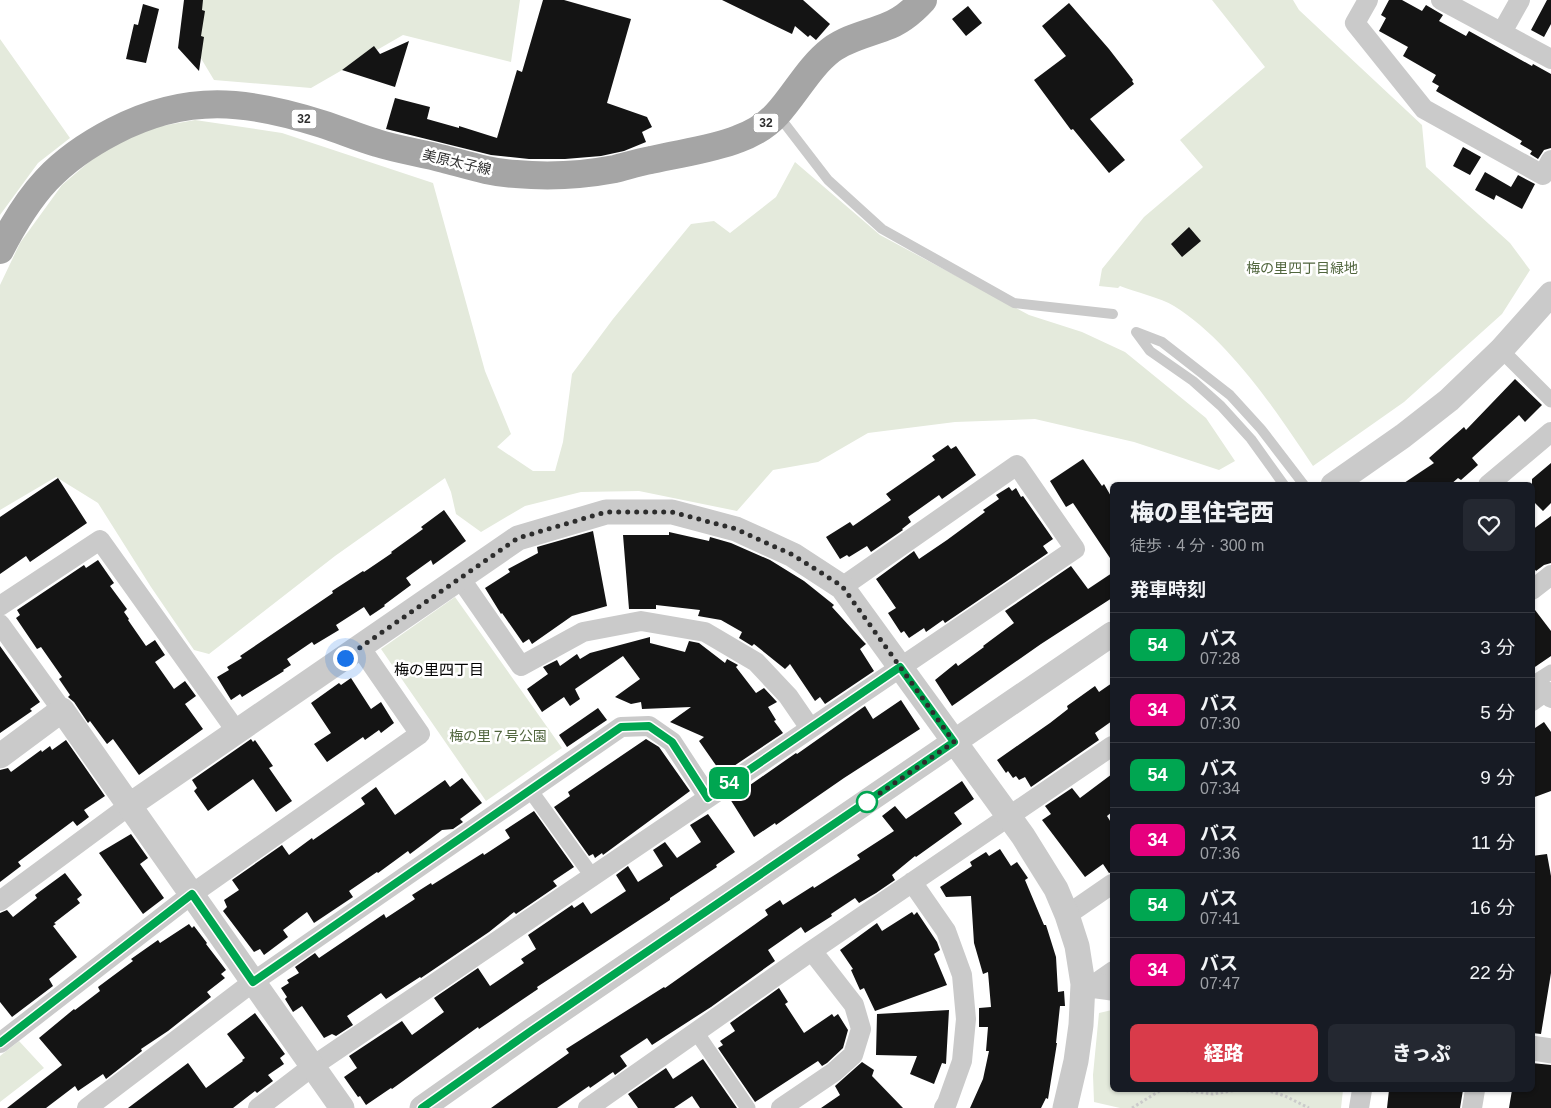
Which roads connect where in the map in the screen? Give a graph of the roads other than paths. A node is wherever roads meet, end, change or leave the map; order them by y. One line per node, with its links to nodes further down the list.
1 (923, 0): 7 (main road, 美原太子線 / 32)
2 (1368, 0): 8 (street)
3 (1441, 0): 5 (street)
4 (1520, 0): 5 (street)
5 (1502, 32): 6 (street)
6 (1551, 59)
7 (777, 114): 9 (main road, 美原太子線 / 32); 11 (lane)
8 (1551, 160)
9 (0, 250)
10 (1551, 294): 12 (street)
11 (1114, 314)
12 (1501, 350): 13 (street); 17 (street)
13 (1551, 400)
14 (1551, 432): 18 (street)
15 (1282, 482): 16 (lane)
16 (1302, 482)
17 (1337, 482)
18 (1492, 482)
19 (1551, 575): 22 (street)
20 (460, 578): 21 (street); 26 (street); 29 (street)
21 (842, 586): 27 (street); 27 (street)
22 (1535, 588)
23 (0, 606): 30 (street)
24 (0, 624): 28 (street)
25 (1110, 635): 31 (street)
26 (360, 647): 30 (street); 41 (street)
27 (900, 667): 29 (street); 31 (street)
28 (62, 710): 33 (street); 36 (street)
29 (810, 728): 35 (street)
30 (237, 732): 36 (street)
31 (954, 742): 37 (street); 58 (street)
32 (1110, 747): 37 (street)
33 (0, 756)
34 (530, 790): 35 (street); 38 (street); 46 (street)
35 (708, 798): 38 (street)
36 (130, 805): 41 (street); 42 (street)
37 (1009, 816): 39 (street); 43 (street)
38 (592, 876): 52 (street)
39 (912, 882): 44 (street); 62 (street)
40 (1110, 885): 43 (street)
41 (192, 894): 46 (street); 49 (street)
42 (0, 901)
43 (1067, 915): 47 (street)
44 (812, 951): 48 (street); 61 (street)
45 (1110, 971): 47 (street)
46 (253, 982): 52 (street); 55 (street)
47 (1095, 986): 63 (street)
48 (696, 1032): 59 (street); 60 (street)
49 (0, 1043)
50 (1535, 1048): 51 (street)
51 (1551, 1051)
52 (312, 1066): 56 (street); 57 (street)
53 (1362, 1092): 64 (street)
54 (1475, 1092): 65 (street)
55 (87, 1108)
56 (258, 1108)
57 (342, 1108)
58 (422, 1108)
59 (588, 1108)
60 (748, 1108)
61 (781, 1108)
62 (944, 1108)
63 (1065, 1108)
64 (1359, 1108)
65 (1472, 1108)

